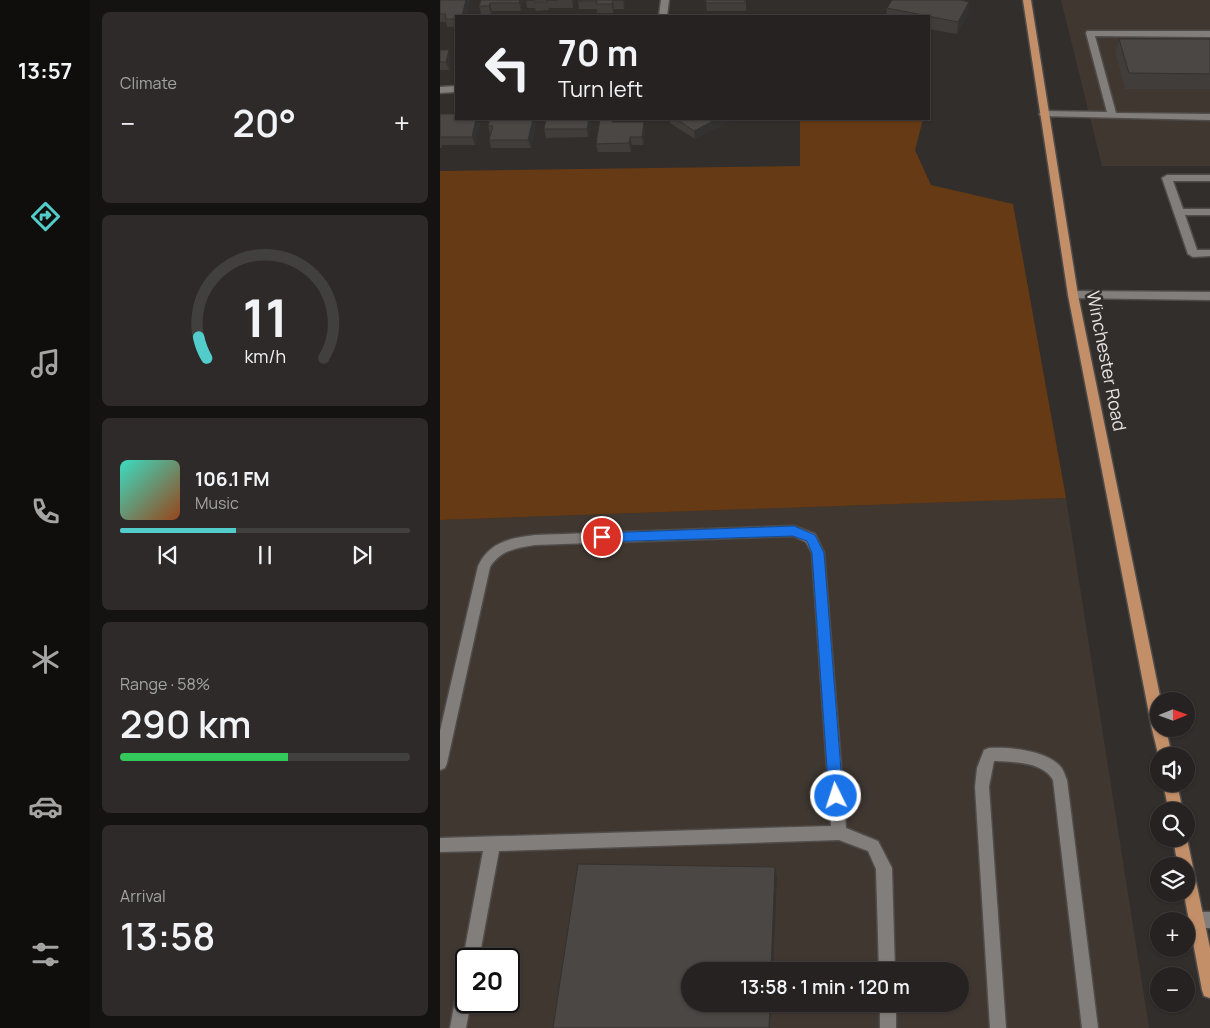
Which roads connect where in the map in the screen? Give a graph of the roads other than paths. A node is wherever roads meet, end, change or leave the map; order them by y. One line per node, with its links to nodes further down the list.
1 (665, 0): 3 (street)
2 (1026, 0): 7 (main road, Winchester Road)
3 (663, 15)
4 (1210, 34): 8 (street)
5 (455, 89): 6 (street)
6 (440, 90)
7 (1044, 114): 8 (street); 14 (main road, Winchester Road)
8 (1112, 116): 9 (street)
9 (1210, 117)
10 (1210, 178): 11 (street)
11 (1179, 212): 12 (street); 13 (street)
12 (1210, 212)
13 (1210, 253)
14 (1073, 295): 15 (street); 16 (main road, Winchester Road)
15 (1210, 296)
16 (1152, 692)
17 (440, 763): 18 (street)
18 (839, 833): 20 (street); 24 (street)
19 (440, 844): 20 (street)
20 (492, 844): 23 (street)
21 (1183, 847): 22 (main road)
22 (1204, 920): 25 (main road)
23 (473, 948)
24 (887, 962)
25 (1210, 990)
26 (888, 1012): 29 (street)
27 (461, 1013): 28 (street)
28 (458, 1028)
29 (888, 1028)
30 (998, 1028): 31 (street)
31 (1090, 1028)

